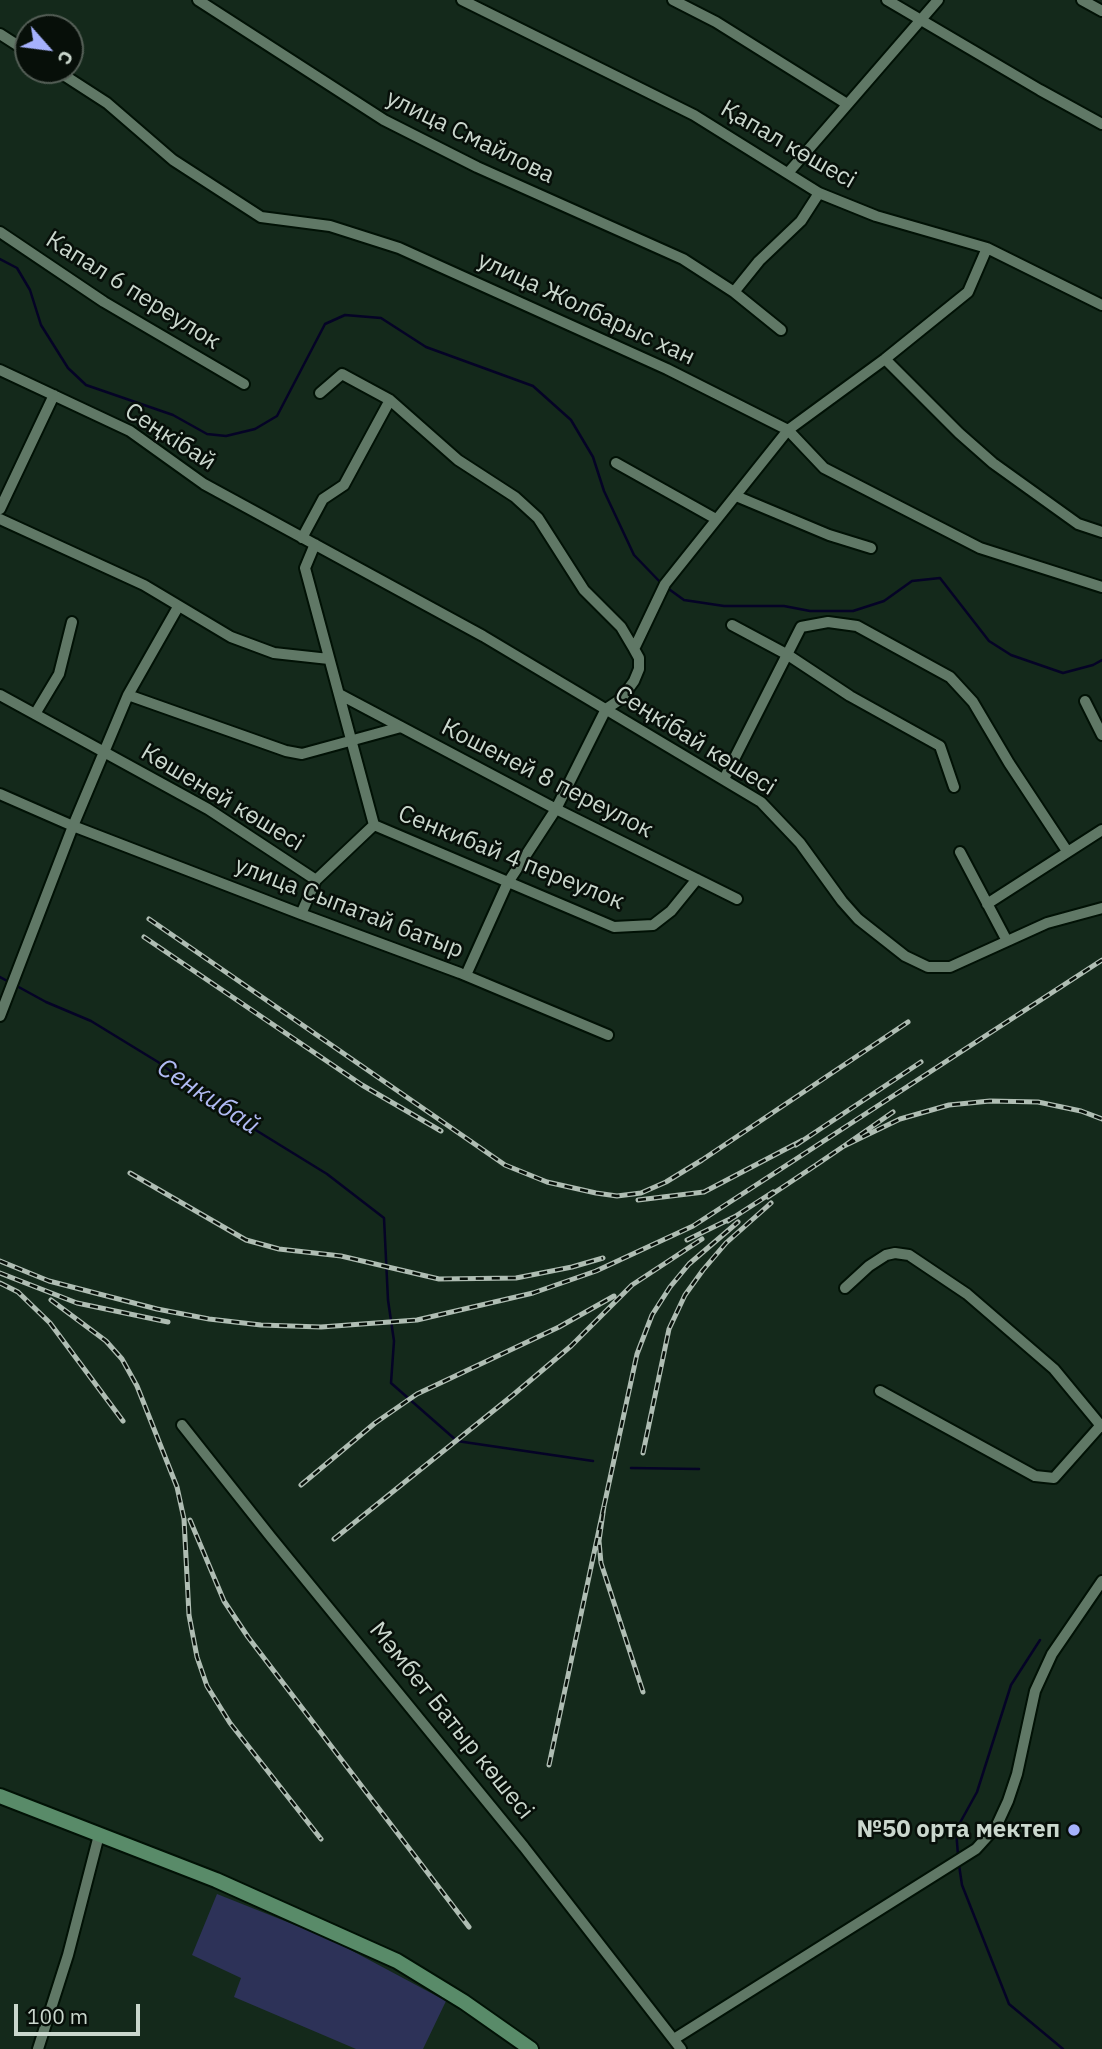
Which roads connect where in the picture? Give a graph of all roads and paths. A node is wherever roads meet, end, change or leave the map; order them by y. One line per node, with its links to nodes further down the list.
1 (198, 0): 16 (street, улица Смайлова)
2 (462, 0): 12 (street, Қапал көшесі)
3 (673, 0): 10 (street)
4 (887, 0): 8 (street)
5 (938, 0): 8 (street)
6 (1082, 0): 7 (street)
7 (1102, 11)
8 (921, 19): 10 (street); 11 (street)
9 (78, 84): 25 (street, улица Жолбарыс хан)
10 (847, 104): 12 (street)
11 (1102, 124)
12 (788, 173): 13 (street, Қапал көшесі)
13 (819, 193): 15 (street, Қапал көшесі); 16 (street)
14 (0, 232): 21 (street, Капал 6 переулок)
15 (987, 248): 17 (street, Қапал көшесі); 19 (street)
16 (734, 292): 18 (street, улица Смайлова)
17 (1102, 305)
18 (781, 330)
19 (885, 359): 25 (street); 31 (street)
20 (0, 370): 23 (street, Сеңкібай)
21 (244, 384)
22 (320, 393): 24 (street)
23 (54, 395): 28 (street); 32 (street, Сеңкібай)
24 (390, 400): 32 (street); 39 (street)
25 (788, 430): 27 (street); 35 (street, улица Жолбарыс хан)
26 (616, 463): 30 (street)
27 (736, 496): 30 (street); 34 (street)
28 (0, 509)
29 (0, 519): 36 (street)
30 (716, 519): 39 (street)
31 (1102, 532)
32 (302, 538): 33 (street, Сеңкібай)
33 (315, 544): 41 (street, Сенкибай 4 переулок); 46 (street, Сеңкібай көшесі)
34 (871, 548)
35 (1102, 587)
36 (178, 607): 41 (street); 44 (street)
37 (72, 622): 47 (street)
38 (732, 625): 40 (street)
39 (634, 649): 46 (street)
40 (789, 655): 52 (street); 53 (street); 59 (street)
41 (329, 659): 42 (street, Сенкибай 4 переулок)
42 (339, 694): 48 (street, Кошеней 8 переулок); 50 (street, Сенкибай 4 переулок)
43 (0, 695): 47 (street, Көшеней көшесі)
44 (128, 695): 50 (street); 51 (street)
45 (1086, 701): 49 (street)
46 (606, 709): 52 (street, Сеңкібай көшесі); 55 (street)
47 (35, 714): 51 (street, Көшеней көшесі)
48 (401, 727): 50 (street); 55 (street, Кошеней 8 переулок)
49 (1102, 735)
50 (351, 739): 56 (street, Сенкибай 4 переулок)
51 (105, 753): 57 (street); 62 (street, Көшеней көшесі)
52 (723, 779): 68 (street, Сеңкібай көшесі)
53 (954, 786)
54 (0, 794): 57 (street, улица Сыпатай батыр)
55 (556, 808): 61 (street, Кошеней 8 переулок); 63 (street)
56 (374, 825): 62 (street, Сенкибай 4 переулок); 63 (street, Сенкибай 4 переулок)
57 (73, 826): 67 (street, улица Сыпатай батыр); 70 (street)
58 (1102, 830): 59 (street)
59 (1067, 851): 65 (street)
60 (960, 852): 65 (street)
61 (697, 879): 63 (street, Сенкибай 4 переулок); 64 (street, Кошеней 8 переулок)
62 (316, 880): 67 (street, Сенкибай 4 переулок)
63 (507, 884): 69 (street)
64 (737, 899)
65 (987, 904): 68 (street)
66 (1102, 908): 68 (street, Сеңкібай көшесі)
67 (301, 914): 69 (street, улица Сыпатай батыр)
68 (1007, 941)
69 (466, 975): 71 (street, улица Сыпатай батыр)
70 (0, 1016)
71 (608, 1035)
72 (845, 1289): 75 (street)
73 (880, 1391): 75 (street)
74 (182, 1425): 79 (street, Мәмбет Батыр көшесі)
75 (1101, 1426)
76 (1102, 1581): 79 (street)
77 (0, 1797): 78 (main road)
78 (99, 1835): 80 (street); 81 (main road)
79 (678, 2044)
80 (38, 2049)
81 (531, 2049)

